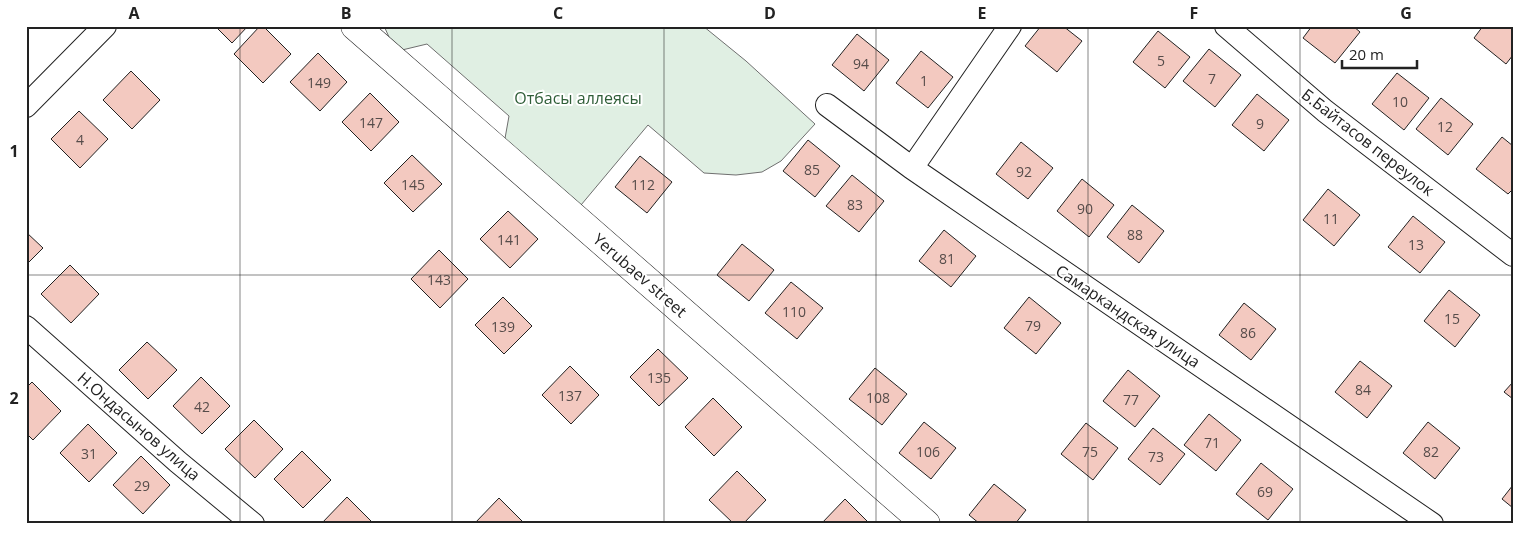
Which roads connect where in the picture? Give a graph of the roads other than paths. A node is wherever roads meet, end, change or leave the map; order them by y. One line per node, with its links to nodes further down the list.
1 (105, 26): 6 (street)
2 (355, 26): 11 (main road, Yerubaev street)
3 (1010, 26): 7 (street)
4 (1226, 26): 8 (street, Б.Байтасов переулок)
5 (827, 105): 7 (street, Самаркандская улица)
6 (26, 106)
7 (912, 168): 12 (street, Самаркандская улица)
8 (1513, 255)
9 (26, 327): 10 (street, Н.Ондасынов улица)
10 (253, 524)
11 (926, 524)
12 (1432, 524)

